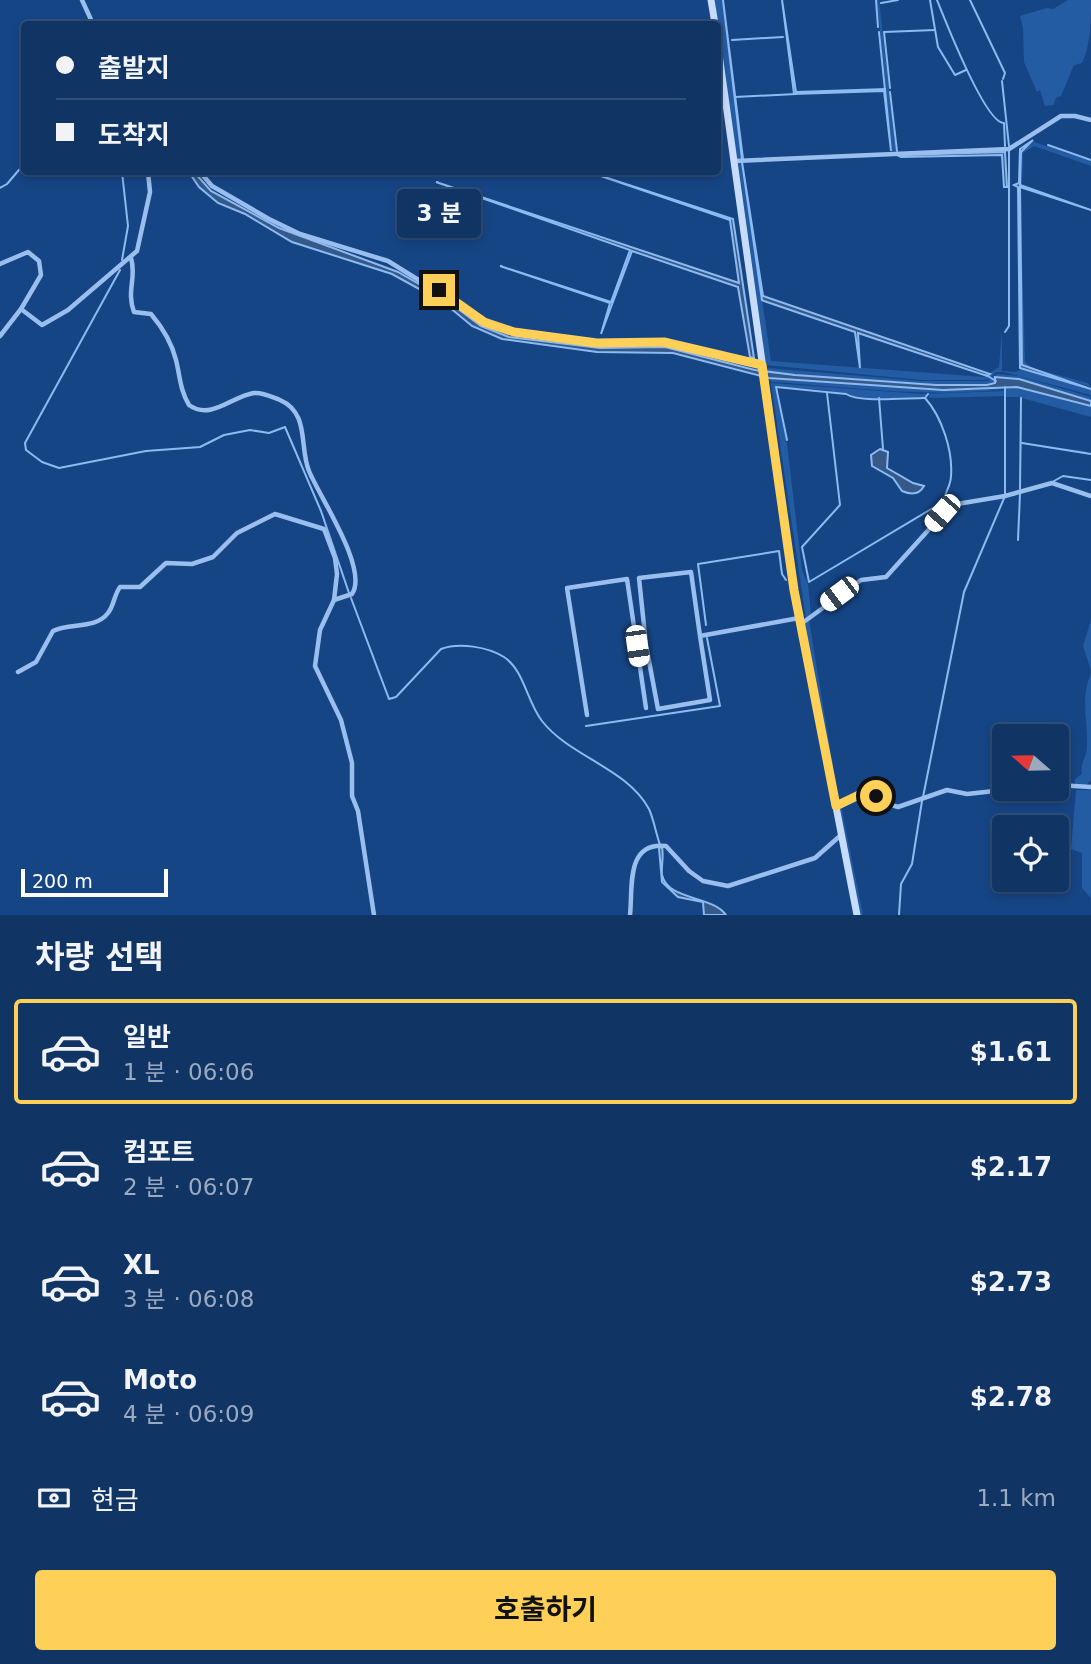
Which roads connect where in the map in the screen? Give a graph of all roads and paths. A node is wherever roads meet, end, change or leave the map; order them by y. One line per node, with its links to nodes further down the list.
1 (82, 0): 3 (street)
2 (711, 0): 4 (main road)
3 (92, 21)
4 (714, 21)
5 (721, 70): 7 (main road)
6 (1091, 120): 7 (street)
7 (733, 161): 14 (main road)
8 (148, 175): 10 (street)
9 (203, 175): 14 (street)
10 (131, 258): 12 (street); 17 (street)
11 (0, 264): 12 (street)
12 (21, 309): 13 (street)
13 (0, 336)
14 (763, 367): 19 (main road)
15 (1091, 496): 19 (street)
16 (641, 598): 18 (street); 20 (street); 21 (street)
17 (334, 600): 23 (street); 33 (street)
18 (631, 600): 22 (street); 27 (street)
19 (800, 621): 20 (street); 31 (main road)
20 (700, 636): 24 (street)
21 (646, 645): 22 (street); 24 (street)
22 (637, 646): 25 (street)
23 (18, 672)
24 (654, 691): 25 (street)
25 (644, 692): 26 (street)
26 (646, 708)
27 (587, 715)
28 (1069, 786): 29 (street)
29 (1091, 788)
30 (992, 791): 31 (street)
31 (836, 806): 32 (main road)
32 (842, 835): 34 (street); 35 (main road)
33 (374, 915)
34 (630, 915)
35 (858, 915)

